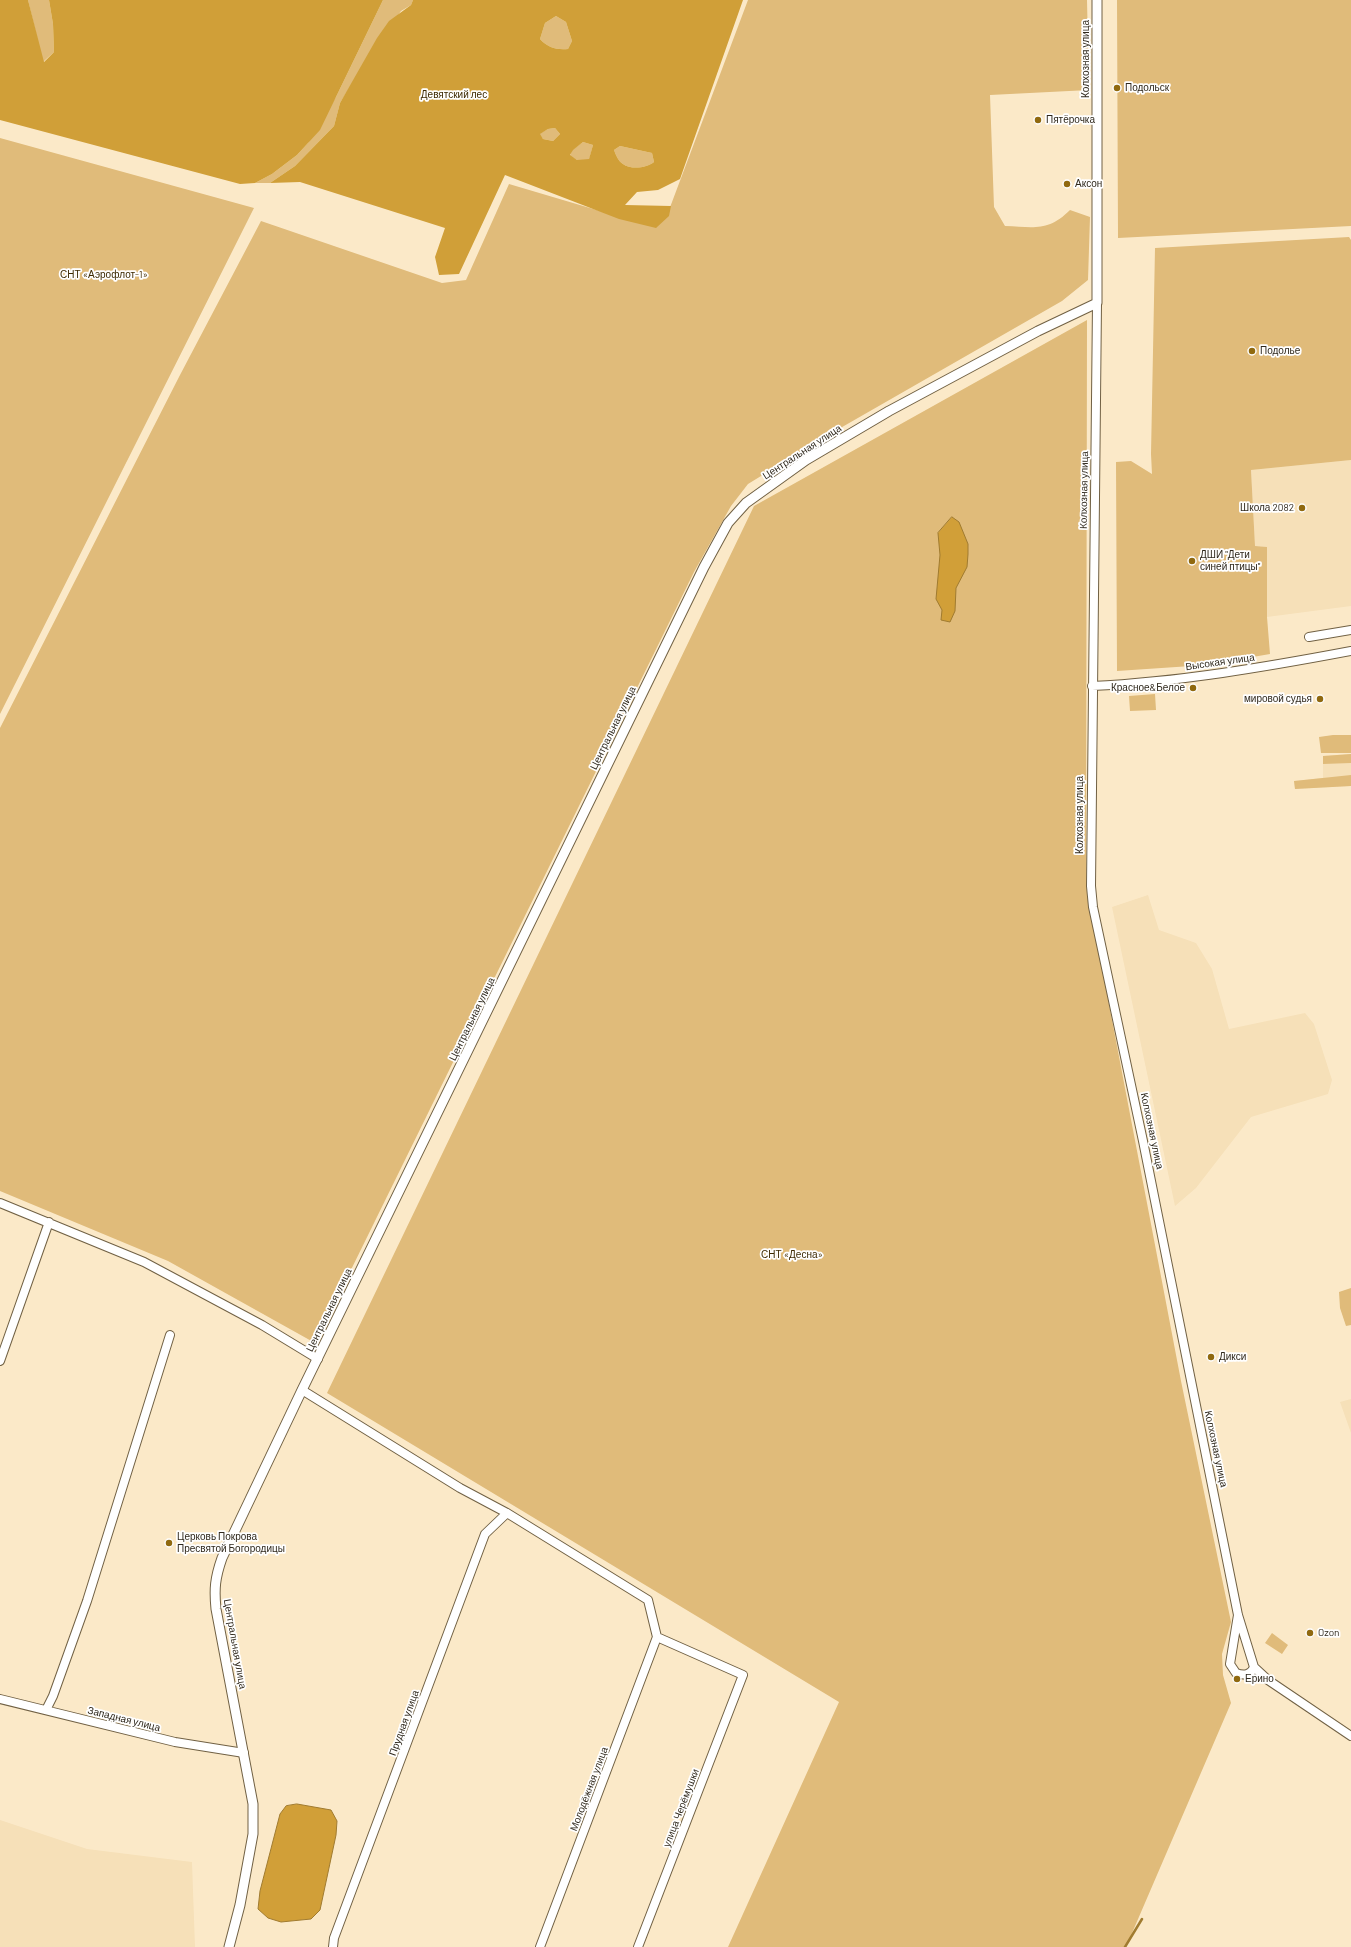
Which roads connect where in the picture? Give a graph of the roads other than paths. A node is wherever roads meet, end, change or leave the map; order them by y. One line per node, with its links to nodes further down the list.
1 (1097, 0): 2 (street, Колхозная улица)
2 (1097, 303): 6 (street, Колхозная улица); 10 (street, Центральная улица)
3 (1351, 630): 4 (street)
4 (1309, 637)
5 (1351, 651): 6 (street, Высокая улица)
6 (1092, 686): 14 (street, Колхозная улица)
7 (0, 1203): 8 (street)
8 (49, 1222): 10 (street); 11 (street)
9 (170, 1335): 18 (street)
10 (318, 1359): 12 (street, Центральная улица)
11 (0, 1361)
12 (302, 1390): 13 (street); 20 (street, Центральная улица)
13 (507, 1514): 15 (street); 22 (street, Прудная улица)
14 (1238, 1615): 16 (street, Колхозная улица); 16 (street, Колхозная улица)
15 (657, 1637): 23 (street, Молодёжная улица); 24 (street, улица Черёмушки)
16 (1255, 1667): 19 (street)
17 (0, 1699): 18 (street, Западная улица)
18 (46, 1710): 20 (street, Западная улица)
19 (1351, 1736)
20 (244, 1753): 21 (street, Центральная улица)
21 (230, 1947)
22 (333, 1947)
23 (540, 1947)
24 (638, 1947)

